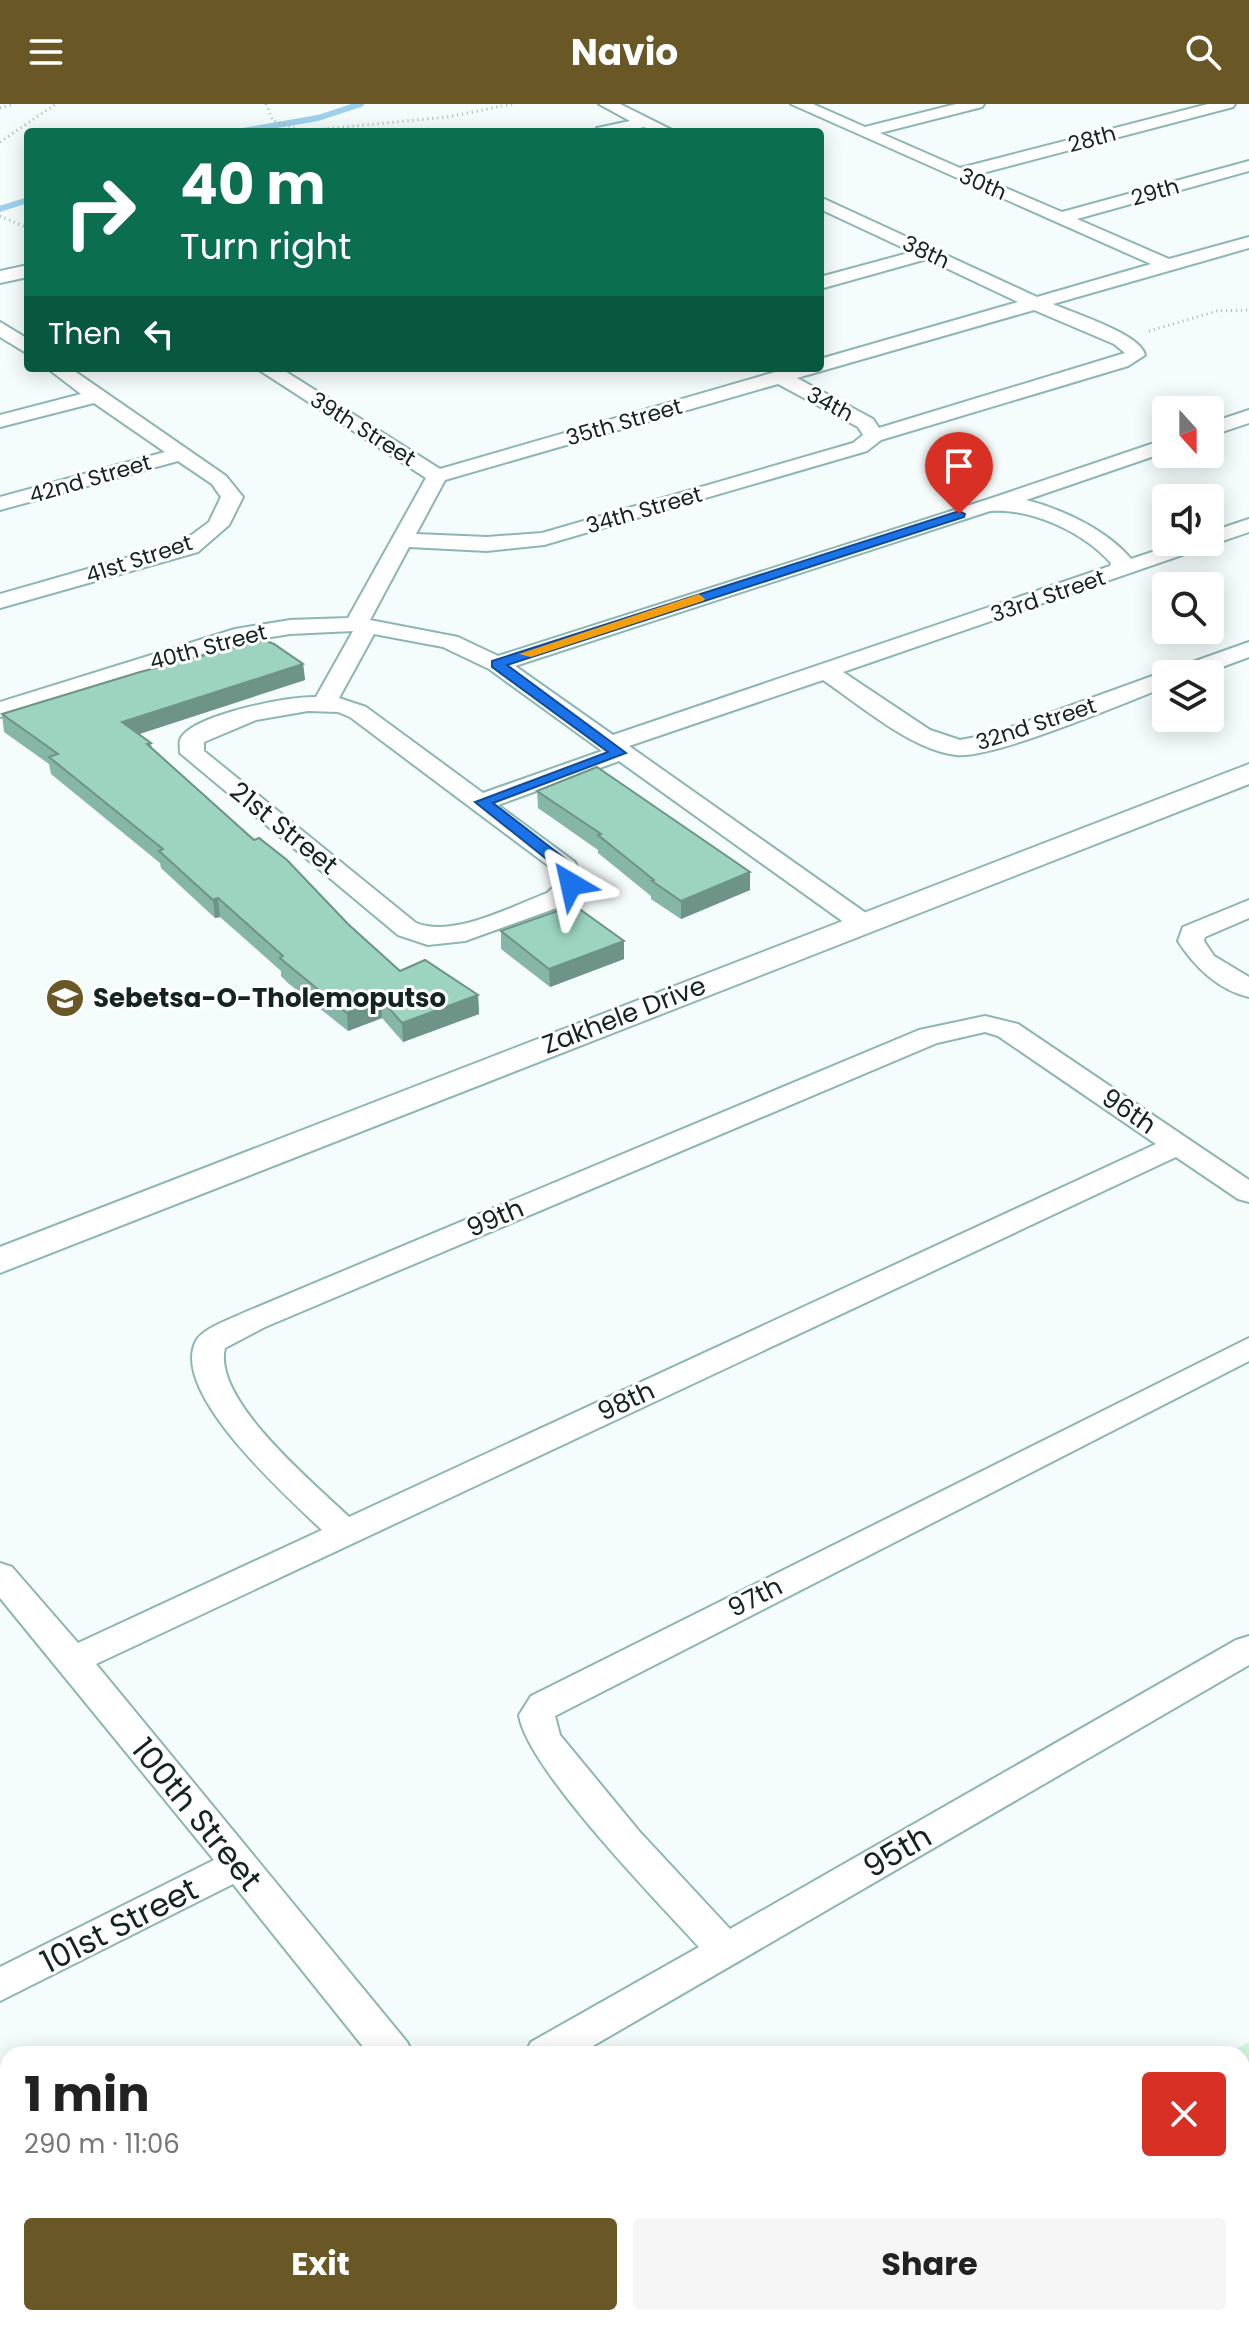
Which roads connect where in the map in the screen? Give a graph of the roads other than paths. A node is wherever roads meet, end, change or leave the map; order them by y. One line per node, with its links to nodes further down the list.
1 (607, 104): 5 (street)
2 (799, 104): 8 (street, 30th)
3 (976, 104): 8 (street)
4 (1227, 104): 10 (street, 28th)
5 (645, 122): 6 (street); 7 (street)
6 (620, 128)
7 (659, 128)
8 (864, 132): 10 (street, 30th)
9 (1249, 166): 12 (street, 29th)
10 (958, 174): 12 (street, 30th)
11 (824, 206): 14 (street, 38th)
12 (1061, 218): 15 (street, 30th)
13 (1249, 242): 15 (street)
14 (929, 253): 18 (street); 19 (street, 38th)
15 (1167, 265): 19 (street)
16 (24, 272): 17 (street)
17 (0, 277)
18 (824, 282)
19 (1032, 302): 20 (street, 38th); 21 (street)
20 (1121, 340): 30 (street, 34th Street)
21 (824, 364)
22 (63, 372): 26 (street, 41st Street)
23 (272, 372): 33 (street, 39th Street)
24 (797, 372): 25 (street, 35th Street)
25 (780, 377): 30 (street, 34th); 33 (street, 35th Street)
26 (97, 396): 28 (street); 32 (street, 41st Street)
27 (1249, 416): 29 (street)
28 (0, 421)
29 (1224, 425)
30 (874, 436): 38 (street, 34th Street)
31 (1152, 450): 35 (street)
32 (180, 454): 34 (street, 42nd Street); 41 (street, 41st Street)
33 (437, 476): 38 (street, 39th Street)
34 (0, 504)
35 (988, 505): 40 (street, 33rd Street); 45 (street, 33rd Street)
36 (1249, 525): 37 (street)
37 (1224, 534)
38 (405, 540): 42 (street, 39th Street)
39 (1164, 556): 40 (street)
40 (1119, 572): 46 (street, 33rd Street)
41 (0, 601)
42 (361, 625): 45 (street, 40th Street); 48 (street, 39th Street); 49 (street, 40th Street)
43 (1249, 649): 44 (street)
44 (1219, 660)
45 (497, 664): 50 (street, 40th Street)
46 (827, 672): 47 (street, 32nd Street); 50 (street, 33rd Street)
47 (1152, 684)
48 (324, 704): 52 (street, 21st Street); 52 (street, 21st Street)
49 (0, 710)
50 (614, 749): 52 (street, 33rd Street); 54 (street, 40th Street)
51 (1249, 773): 54 (street, Zakhele Drive)
52 (482, 802)
53 (1249, 908): 55 (street)
54 (861, 922): 59 (street, Zakhele Drive)
55 (1249, 989)
56 (1008, 1030): 57 (street, 96th); 61 (street, 99th)
57 (1179, 1144): 58 (street, 96th); 61 (street, 98th)
58 (1249, 1193)
59 (0, 1261)
60 (1249, 1348): 66 (street, 97th)
61 (344, 1532): 64 (street, 98th)
62 (0, 1575): 64 (street, 100th Street)
63 (1249, 1649): 66 (street, 95th)
64 (73, 1660): 65 (street, 100th Street)
65 (238, 1865): 67 (street, 101st Street); 68 (street, 100th Street)
66 (725, 1950): 69 (street, 95th)
67 (0, 1985)
68 (386, 2046)
69 (559, 2046)

